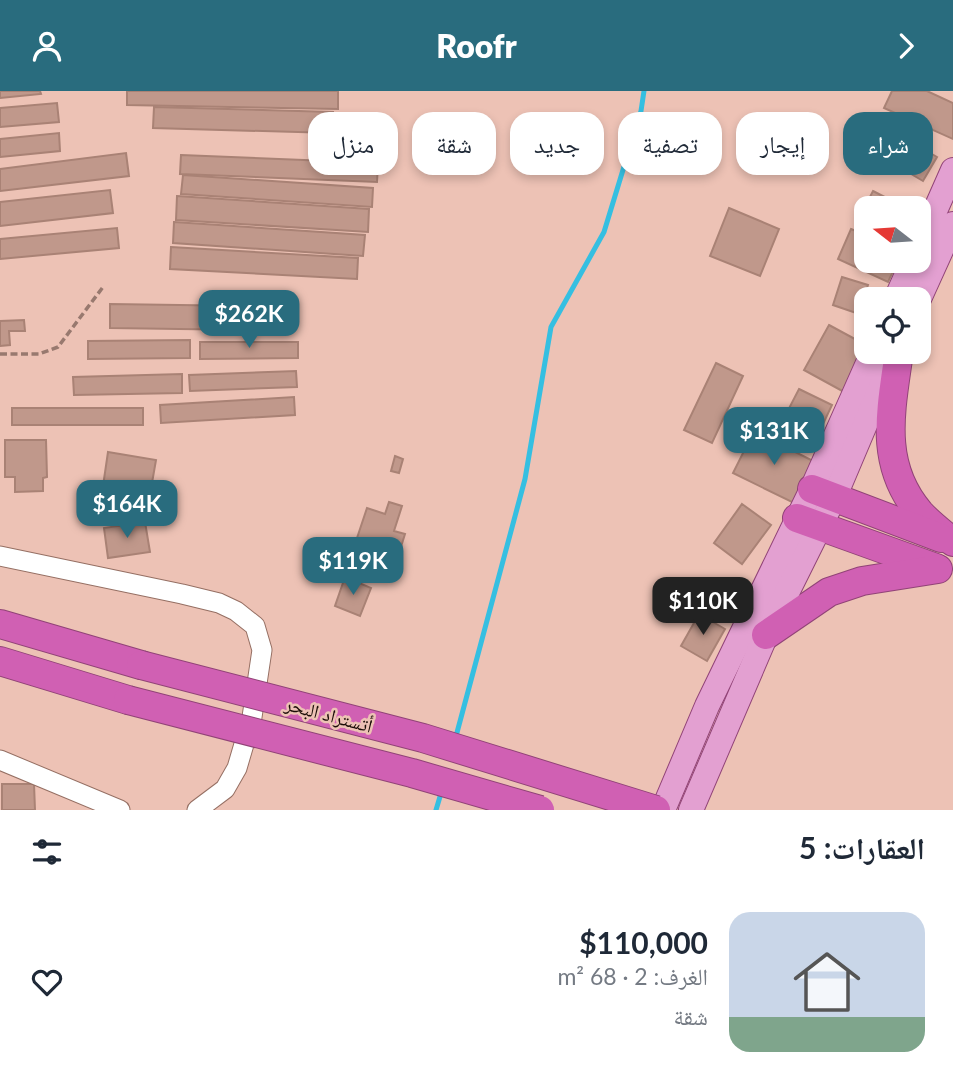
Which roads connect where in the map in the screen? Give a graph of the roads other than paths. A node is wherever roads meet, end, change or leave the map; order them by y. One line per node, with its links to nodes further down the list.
1 (953, 170): 2 (main road)
2 (931, 220)
3 (953, 224): 4 (main road)
4 (924, 287)
5 (869, 364): 8 (main road)
6 (891, 364): 8 (main road)
7 (896, 364): 10 (highway)
8 (823, 493): 9 (main road); 10 (highway)
9 (808, 523): 12 (highway); 14 (main road); 21 (main road)
10 (953, 543)
11 (0, 557): 18 (street)
12 (946, 571): 14 (highway)
13 (0, 624): 20 (highway, أتستراد البحر, bridge)
14 (766, 635): 22 (main road)
15 (0, 661): 19 (highway, أتستراد البحر, bridge)
16 (0, 760): 17 (street)
17 (120, 810)
18 (197, 810)
19 (540, 810)
20 (656, 810)
21 (663, 810)
22 (691, 810)

